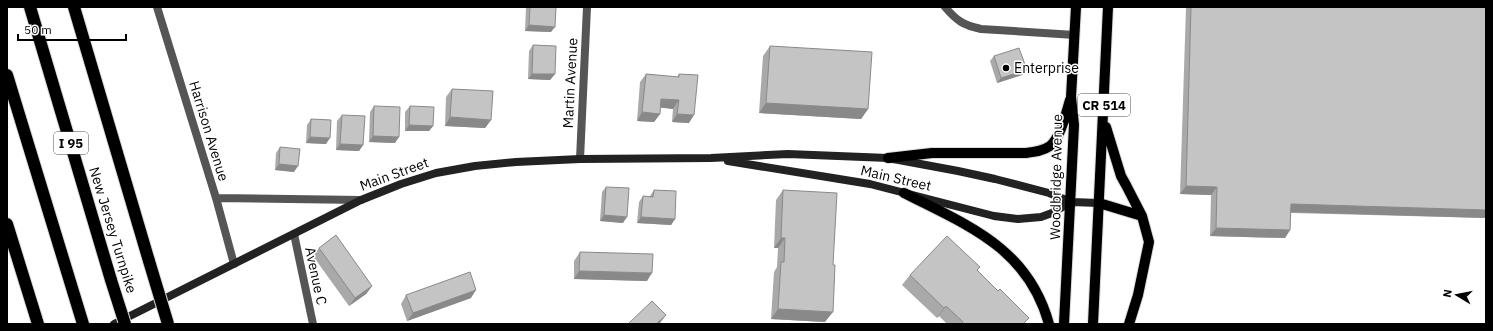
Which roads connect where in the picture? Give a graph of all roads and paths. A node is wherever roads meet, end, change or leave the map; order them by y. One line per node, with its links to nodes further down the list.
1 (30, 7): 27 (highway, New Jersey Turnpike / I 95, bridge)
2 (74, 7): 28 (highway, New Jersey Turnpike, bridge)
3 (158, 7): 16 (street, Harrison Avenue)
4 (587, 7): 14 (street, Martin Avenue)
5 (945, 7): 8 (street)
6 (1076, 7): 8 (main road, Woodbridge Avenue / CR 514)
7 (1108, 7): 11 (main road, CR 514)
8 (1075, 35): 10 (main road, Woodbridge Avenue / CR 514)
9 (7, 75): 25 (highway)
10 (1071, 97): 13 (main road); 18 (main road, Woodbridge Avenue / CR 514)
11 (1103, 115): 19 (main road, CR 514); 20 (main road)
12 (711, 158): 13 (main road, Main Street); 14 (main road, Main Street); 15 (main road, Main Street)
13 (888, 158): 18 (main road, Main Street)
14 (580, 159): 17 (main road, Main Street)
15 (904, 193): 18 (main road, Main Street); 30 (main road)
16 (216, 198): 17 (street); 23 (street, Harrison Avenue)
17 (361, 200): 22 (main road, Main Street)
18 (1071, 202): 19 (main road, Main Street); 31 (main road, Woodbridge Avenue / CR 514)
19 (1099, 203): 20 (main road); 32 (main road, CR 514)
20 (1142, 216): 33 (main road)
21 (7, 224): 24 (highway)
22 (294, 234): 23 (main road, Main Street); 29 (street, Avenue C)
23 (234, 264): 26 (main road, Main Street)
24 (37, 320)
25 (83, 324)
26 (114, 324)
27 (125, 324)
28 (168, 324)
29 (313, 324)
30 (1049, 324)
31 (1064, 324)
32 (1093, 324)
33 (1129, 324)

